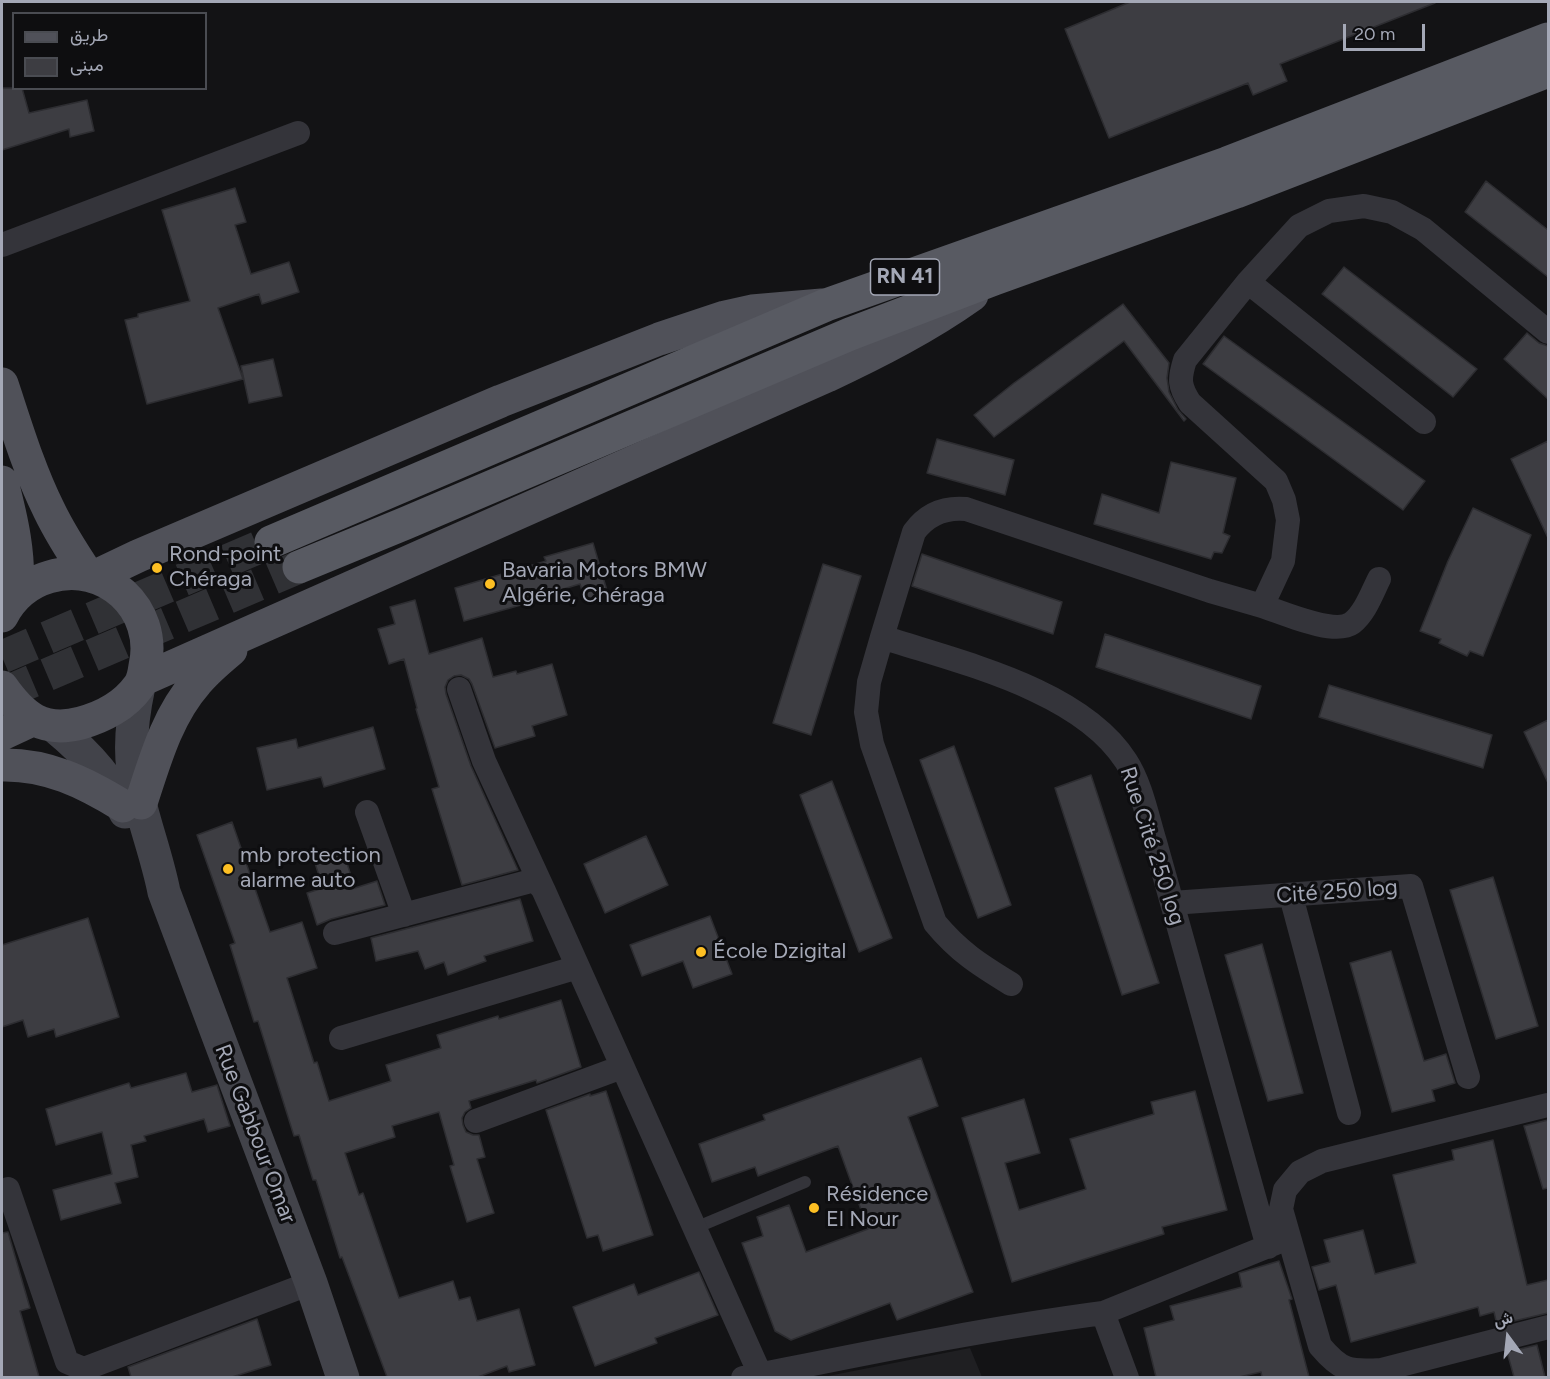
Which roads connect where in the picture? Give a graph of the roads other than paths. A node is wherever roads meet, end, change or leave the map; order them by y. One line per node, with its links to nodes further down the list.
1 (1548, 39): 7 (highway, RN 41)
2 (1548, 71): 5 (highway, RN 41)
3 (298, 133): 4 (street)
4 (2, 244)
5 (994, 279): 13 (highway, RN 41); 18 (main road)
6 (1248, 282): 8 (street); 10 (street); 17 (street)
7 (826, 305): 12 (highway, RN 41); 14 (main road)
8 (1548, 332)
9 (2, 384): 14 (main road)
10 (1424, 422)
11 (2, 482): 16 (main road)
12 (271, 542)
13 (299, 567)
14 (91, 575): 16 (main road); 20 (main road)
15 (1379, 579): 17 (street)
16 (9, 605)
17 (1262, 606): 19 (street)
18 (252, 632): 20 (main road); 26 (main road)
19 (882, 637): 30 (street, Rue Cité 250 log); 34 (street)
20 (141, 683): 23 (main road); 26 (main road, Rue Gabbour Omar)
21 (2, 687): 23 (main road)
22 (459, 689): 28 (street)
23 (44, 723): 24 (main road); 26 (main road, Rue Gabbour Omar)
24 (2, 734)
25 (2, 765): 26 (main road)
26 (132, 804): 45 (main road, Rue Gabbour Omar)
27 (367, 812): 31 (street)
28 (543, 889): 31 (street); 33 (street)
29 (1291, 896): 30 (street, Cité 250 log); 37 (street, Cité 250 log); 39 (street)
30 (1172, 903): 44 (street, Rue Cité 250 log)
31 (404, 915): 32 (street)
32 (335, 933)
33 (578, 967): 35 (street); 36 (street)
34 (1011, 984)
35 (341, 1038)
36 (622, 1067): 40 (street); 43 (street)
37 (1468, 1077)
38 (1548, 1105): 44 (street)
39 (1349, 1113)
40 (476, 1121)
41 (805, 1182): 43 (lane)
42 (8, 1189): 45 (street)
43 (695, 1228): 49 (street)
44 (1278, 1242): 46 (street); 48 (street)
45 (311, 1283): 50 (main road, Rue Gabbour Omar)
46 (1103, 1312): 49 (street); 51 (street)
47 (1548, 1327): 48 (street)
48 (1421, 1369)
49 (751, 1376)
50 (343, 1377)
51 (1127, 1377)

